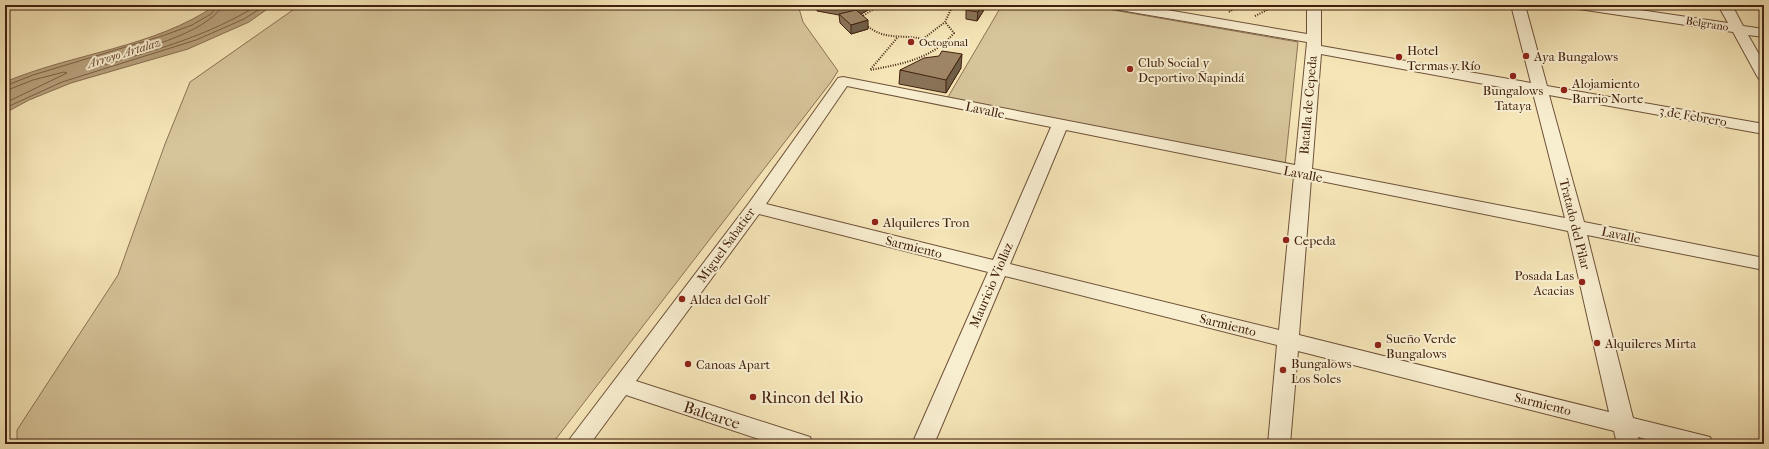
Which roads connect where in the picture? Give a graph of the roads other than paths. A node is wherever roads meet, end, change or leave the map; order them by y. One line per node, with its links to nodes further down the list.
1 (1114, 5): 8 (street, 3 de Febrero)
2 (1314, 5): 8 (street, Batalla de Cepeda)
3 (1518, 5): 11 (street, Tratado del Pilar)
4 (1579, 5): 6 (street, Belgrano)
5 (1725, 5): 6 (street)
6 (1738, 29): 7 (street, Belgrano); 9 (street)
7 (1764, 33)
8 (1314, 44): 11 (street, 3 de Febrero); 14 (street, Batalla de Cepeda)
9 (1764, 76)
10 (842, 81): 12 (street, Lavalle); 15 (street, Miguel Sabatier)
11 (1539, 89): 13 (street, 3 de Febrero); 16 (street, Tratado del Pilar)
12 (1060, 126): 14 (street, Lavalle); 18 (street, Mauricio Viollaz)
13 (1764, 129)
14 (1302, 173): 16 (street, Lavalle); 19 (street, Batalla de Cepeda)
15 (755, 207): 18 (street, Sarmiento); 20 (street, Miguel Sabatier)
16 (1576, 226): 17 (street, Lavalle); 21 (street, Tratado del Pilar)
17 (1764, 264)
18 (998, 268): 19 (street, Sarmiento); 24 (street, Mauricio Viollaz)
19 (1288, 340): 21 (street, Sarmiento); 25 (street, Batalla de Cepeda)
20 (622, 385): 22 (street, Miguel Sabatier); 23 (street, Balcarce)
21 (1623, 424): 26 (street, Tratado del Pilar); 27 (street, Sarmiento)
22 (577, 444)
23 (802, 444)
24 (923, 444)
25 (1279, 444)
26 (1628, 444)
27 (1702, 444)

